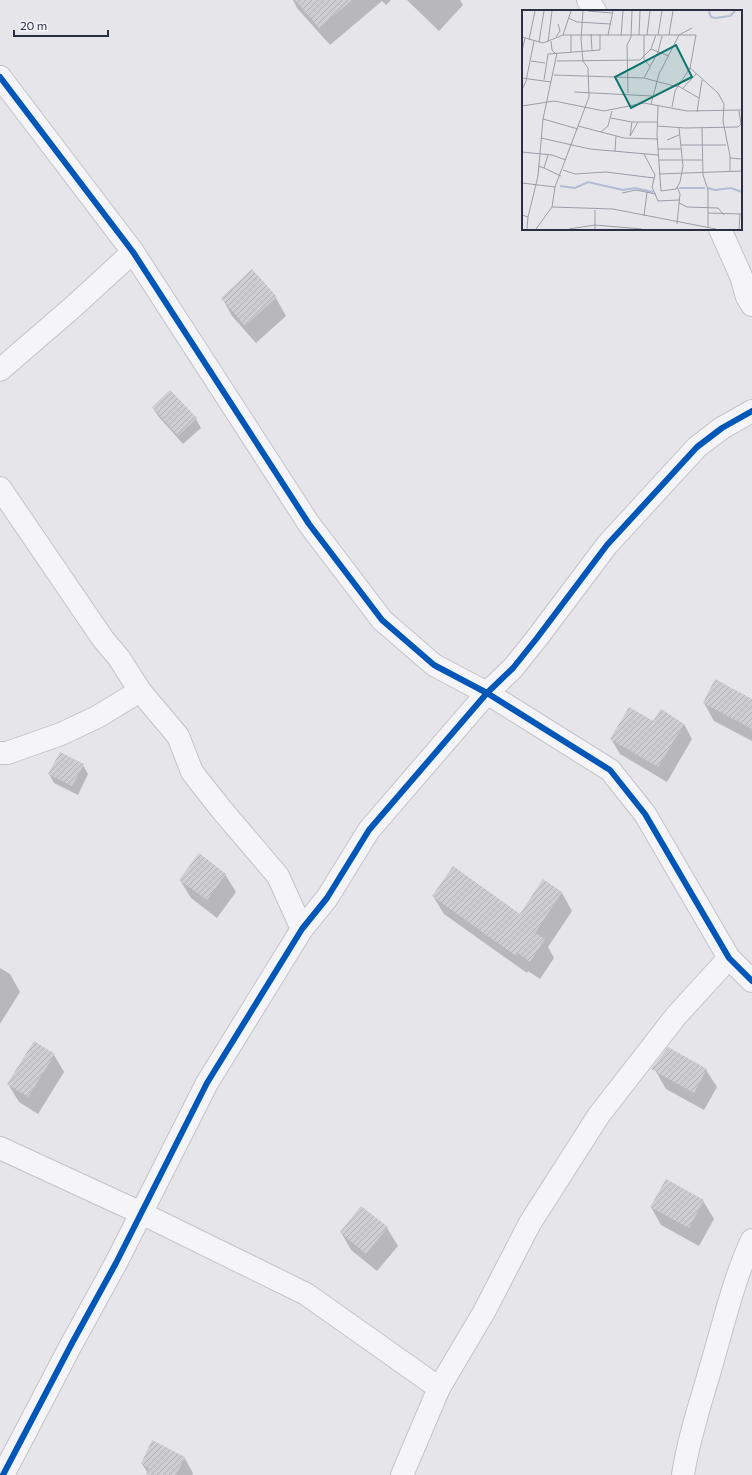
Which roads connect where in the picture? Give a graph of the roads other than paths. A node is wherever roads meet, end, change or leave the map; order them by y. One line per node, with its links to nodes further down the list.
1 (588, 0): 2 (street)
2 (594, 10)
3 (0, 77): 5 (street)
4 (720, 230): 6 (street)
5 (133, 252): 7 (street); 11 (street)
6 (752, 305)
7 (0, 370)
8 (752, 411): 11 (street)
9 (0, 488): 10 (street)
10 (140, 691): 12 (street); 13 (street)
11 (487, 693): 13 (street); 14 (street)
12 (0, 753)
13 (302, 929): 17 (street)
14 (729, 958): 15 (street); 19 (street)
15 (752, 982)
16 (0, 1148): 17 (street)
17 (141, 1213): 19 (street); 20 (street)
18 (752, 1240): 22 (street)
19 (440, 1388): 21 (street)
20 (3, 1475)
21 (402, 1475)
22 (683, 1475)

